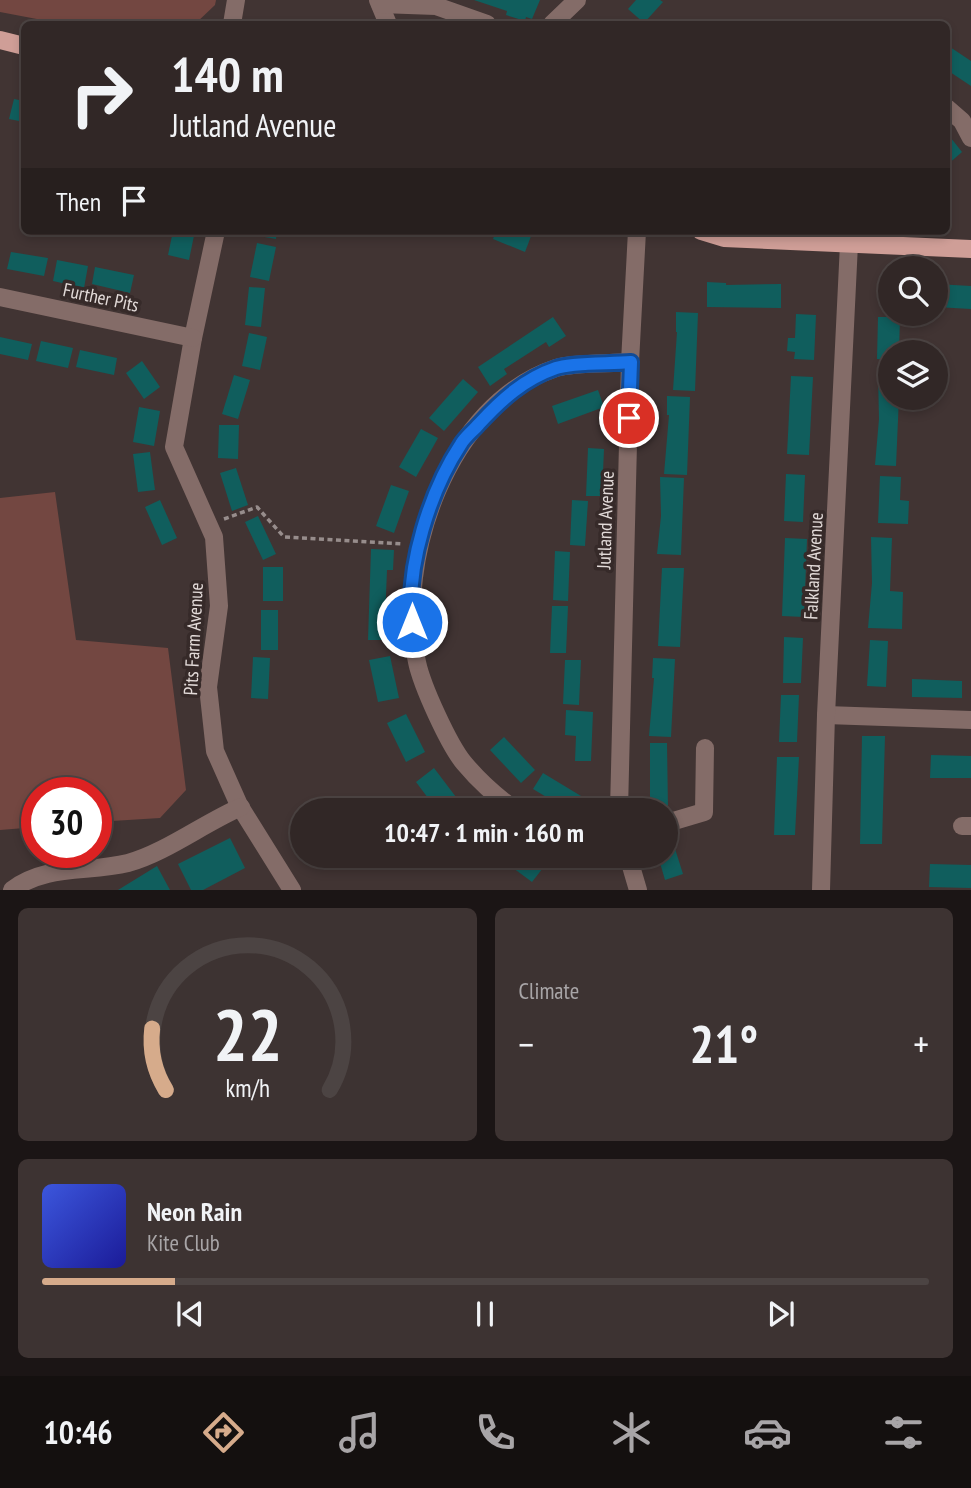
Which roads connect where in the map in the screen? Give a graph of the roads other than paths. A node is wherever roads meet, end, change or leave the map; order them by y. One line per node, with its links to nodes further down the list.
1 (236, 0): 4 (street)
2 (577, 0): 7 (street)
3 (379, 2): 5 (street); 6 (street)
4 (232, 21)
5 (387, 21)
6 (478, 21)
7 (555, 21)
8 (0, 40): 9 (main road)
9 (21, 45)
10 (950, 111): 11 (street)
11 (971, 138)
12 (215, 235): 18 (street, Pits Farm Avenue)
13 (637, 235): 19 (street, Jutland Avenue)
14 (714, 235): 15 (main road)
15 (849, 244): 16 (main road); 20 (street, Falkland Avenue)
16 (971, 249)
17 (0, 298): 18 (street, Further Pits)
18 (193, 338): 25 (street, Pits Farm Avenue)
19 (631, 362): 23 (street); 24 (street, Jutland Avenue)
20 (827, 715): 21 (street); 31 (street, Falkland Avenue)
21 (971, 720)
22 (705, 748): 26 (street)
23 (499, 798)
24 (619, 798)
25 (240, 806): 28 (street); 29 (street, Pits Farm Avenue)
26 (678, 820)
27 (632, 868): 30 (street)
28 (12, 890)
29 (292, 890)
30 (638, 890)
31 (821, 890)

